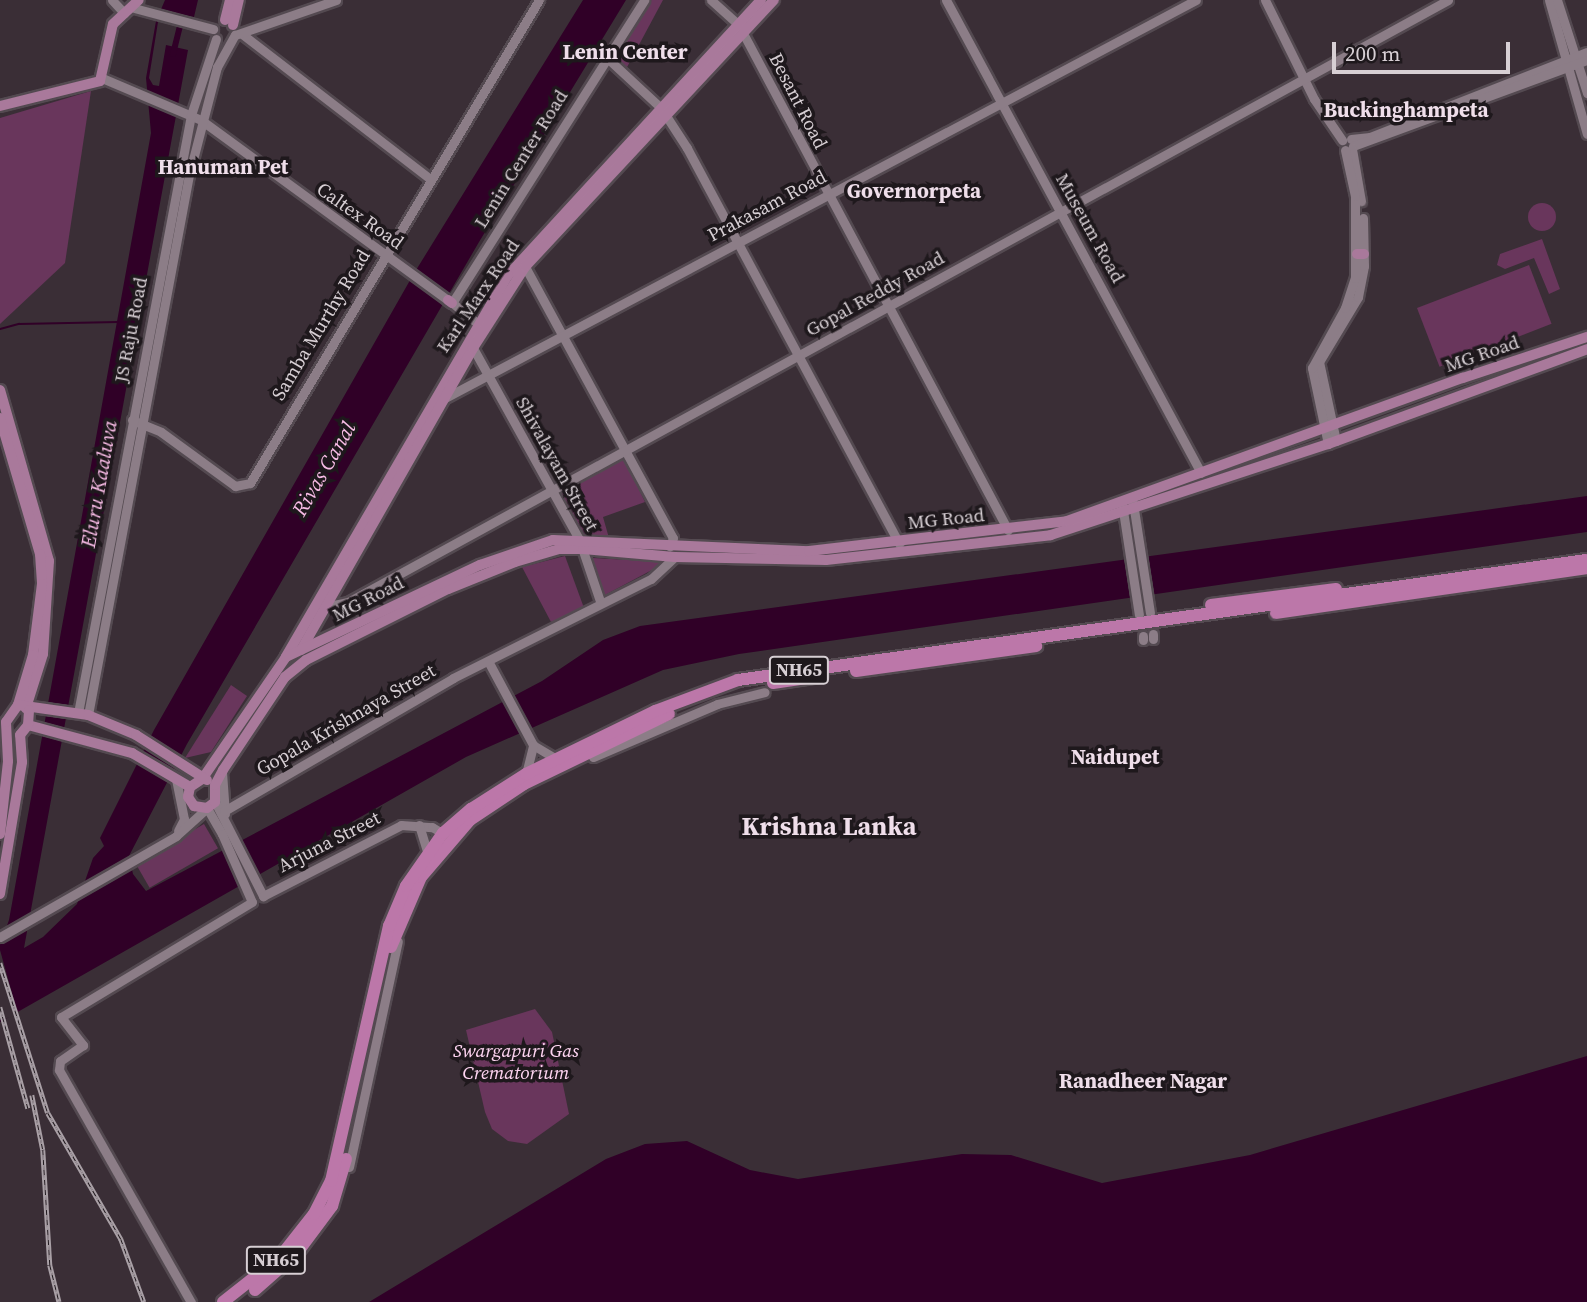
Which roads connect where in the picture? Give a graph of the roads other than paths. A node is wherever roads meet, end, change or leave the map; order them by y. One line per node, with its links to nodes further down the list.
1 (112, 0): 17 (street)
2 (230, 0): 18 (main road)
3 (239, 0): 18 (main road)
4 (336, 0): 16 (street)
5 (539, 0): 35 (street, Samba Murthy Road)
6 (644, 0): 23 (street, Lenin Center Road)
7 (711, 0): 19 (street, Besant Road)
8 (761, 0): 19 (main road, Karl Marx Road)
9 (775, 0): 19 (main road, Karl Marx Road)
10 (946, 0): 28 (street, Museum Road)
11 (1196, 0): 28 (street, Prakasam Road)
12 (1265, 0): 26 (street)
13 (1448, 0): 26 (street, Gopal Reddy Road)
14 (1549, 0): 24 (street)
15 (1558, 0): 24 (street)
16 (322, 3): 18 (street)
17 (132, 7): 20 (street); 25 (main road)
18 (234, 29): 20 (street); 21 (street); 35 (street)
19 (741, 30): 30 (main road, Karl Marx Road); 36 (street, Besant Road)
20 (214, 34): 21 (street); 31 (street, JS Raju Road)
21 (227, 42): 32 (street, JS Raju Road)
22 (1587, 52): 24 (street)
23 (606, 57): 30 (street); 41 (street, Lenin Center Road)
24 (1576, 61): 27 (street); 33 (street); 34 (street)
25 (97, 79): 29 (main road); 31 (street, Caltex Road)
26 (1304, 79): 34 (street); 37 (street, Gopal Reddy Road)
27 (1587, 93)
28 (1001, 100): 36 (street, Prakasam Road); 37 (street, Museum Road)
29 (0, 106)
30 (664, 112): 38 (street); 40 (main road, Karl Marx Road)
31 (191, 115): 32 (street, Caltex Road); 54 (street, JS Raju Road)
32 (201, 120): 39 (street, Caltex Road); 55 (street, JS Raju Road)
33 (1587, 134)
34 (1349, 145): 56 (street)
35 (429, 178): 39 (street, Samba Murthy Road)
36 (827, 194): 38 (street, Prakasam Road); 42 (street, Besant Road)
37 (1060, 211): 42 (street, Gopal Reddy Road); 59 (street, Museum Road)
38 (738, 241): 44 (street, Prakasam Road); 48 (street)
39 (384, 253): 41 (street, Caltex Road); 55 (street, Samba Murthy Road)
40 (523, 263): 43 (main road, Karl Marx Road); 44 (street)
41 (450, 301): 43 (street, Caltex Road)
42 (888, 307): 48 (street, Gopal Reddy Road); 62 (street, Besant Road)
43 (481, 326): 46 (main road, Karl Marx Road); 52 (main road, Karl Marx Road)
44 (563, 333): 49 (street, Prakasam Road); 58 (street)
45 (1587, 337): 56 (main road, MG Road)
46 (473, 348): 49 (street, Shivalayam Street); 51 (main road, Karl Marx Road)
47 (1587, 349): 57 (main road, MG Road)
48 (800, 356): 58 (street, Gopal Reddy Road); 63 (street)
49 (488, 375): 51 (street, Prakasam Road); 60 (street, Shivalayam Street)
50 (0, 390): 79 (main road)
51 (447, 397): 52 (street, Prakasam Road); 72 (main road, Karl Marx Road)
52 (429, 405): 72 (main road, Karl Marx Road)
53 (0, 418): 79 (main road)
54 (132, 420): 55 (street); 80 (street, JS Raju Road)
55 (143, 424): 80 (street, JS Raju Road)
56 (1328, 428): 57 (street); 59 (main road, MG Road)
57 (1332, 442): 61 (main road, MG Road)
58 (626, 451): 60 (street, Gopal Reddy Road); 64 (street)
59 (1201, 473): 61 (main road, MG Road)
60 (550, 489): 65 (street, Shivalayam Street); 72 (street, Gopal Reddy Road)
61 (1128, 505): 62 (main road, MG Road); 66 (main road, MG Road); 73 (street)
62 (1008, 530): 63 (main road, MG Road)
63 (898, 541): 64 (main road, MG Road); 66 (street)
64 (672, 542): 65 (main road, MG Road)
65 (581, 544): 67 (main road, MG Road); 71 (street, Shivalayam Street); 75 (main road, MG Road)
66 (903, 553): 67 (main road, MG Road)
67 (676, 557): 71 (street, Gopala Krishnaya Street)
68 (1587, 560): 70 (highway, NH65)
69 (1587, 568): 101 (highway, NH65)
70 (1377, 590): 73 (highway); 74 (highway, NH65)
71 (600, 601): 77 (street, Gopala Krishnaya Street)
72 (319, 608): 75 (main road, Karl Marx Road); 76 (main road, Karl Marx Road)
73 (1144, 610): 74 (highway)
74 (959, 647): 86 (highway, NH65)
75 (303, 655): 76 (main road, MG Road); 88 (main road)
76 (286, 657): 85 (main road, Karl Marx Road)
77 (488, 661): 84 (street); 94 (street, Gopala Krishnaya Street)
78 (765, 692): 106 (street)
79 (24, 708): 80 (main road); 81 (main road); 82 (main road)
80 (79, 713): 87 (main road)
81 (32, 726): 83 (main road); 91 (main road)
82 (7, 731): 83 (main road); 99 (main road)
83 (20, 735): 104 (main road)
84 (533, 745): 86 (street); 89 (street)
85 (220, 753): 87 (main road); 90 (main road, Karl Marx Road)
86 (556, 759): 89 (highway, NH65)
87 (187, 767): 90 (main road)
88 (223, 770): 92 (main road); 94 (street)
89 (526, 774): 96 (highway, NH65)
90 (202, 779): 91 (main road); 92 (main road)
91 (183, 785): 93 (main road); 95 (street); 95 (street)
92 (215, 785): 93 (main road)
93 (207, 809): 98 (street); 98 (street); 100 (street)
94 (224, 811): 98 (street)
95 (184, 819): 100 (street)
96 (454, 823): 97 (street, Arjuna Street); 101 (highway, NH65)
97 (422, 825): 101 (street); 102 (street); 103 (street, Arjuna Street)
98 (227, 831): 103 (street)
99 (0, 834)
100 (176, 835): 105 (street)
101 (447, 836): 102 (highway, NH65); 106 (highway, NH65)
102 (427, 852): 107 (highway, NH65)
103 (251, 882): 108 (street)
104 (0, 894)
105 (0, 937)
106 (332, 1206): 107 (street); 110 (highway, NH65)
107 (318, 1207): 109 (highway, NH65)
108 (191, 1302)
109 (223, 1302)
110 (237, 1302)

